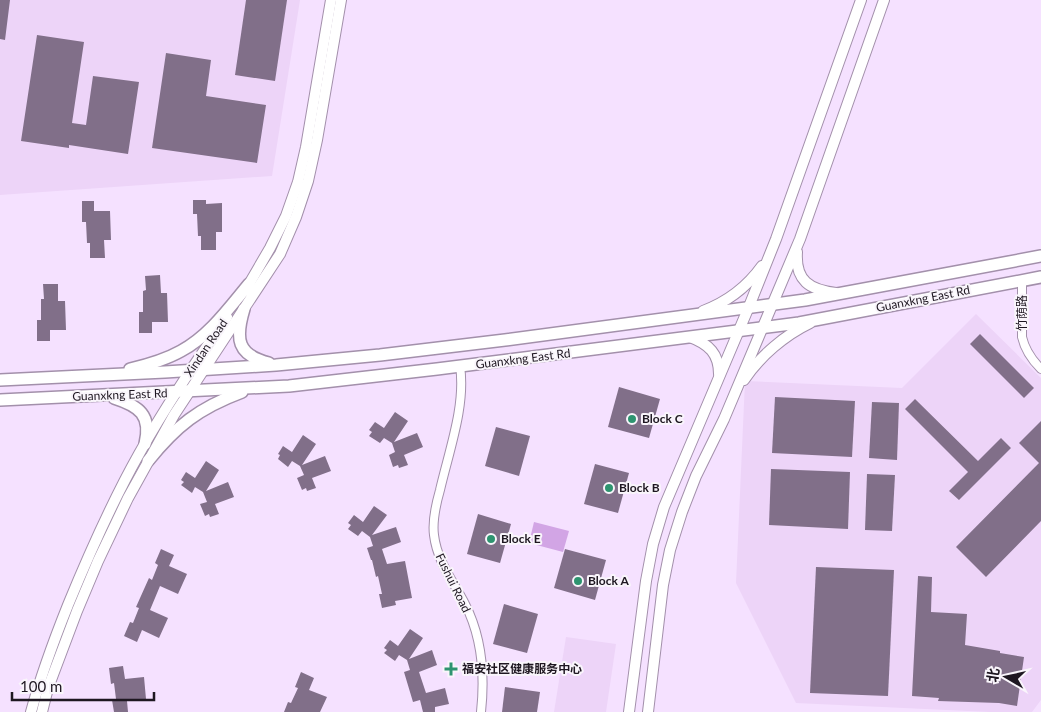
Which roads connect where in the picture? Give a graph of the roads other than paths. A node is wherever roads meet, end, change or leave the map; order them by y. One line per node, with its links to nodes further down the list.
1 (331, 0): 10 (street, Xindan Road)
2 (341, 0): 14 (street, Xindan Road)
3 (861, 0): 7 (street)
4 (884, 0): 5 (street)
5 (800, 239): 11 (street); 12 (street)
6 (1041, 256): 11 (main road, Guanxkng East Rd)
7 (768, 260): 13 (street); 15 (street)
8 (1041, 277): 9 (main road, Guanxkng East Rd)
9 (1022, 281): 16 (main road, Guanxkng East Rd); 22 (street, 竹荫路)
10 (250, 284): 24 (street, Xindan Road); 25 (main road)
11 (842, 294): 12 (main road, Guanxkng East Rd)
12 (773, 305): 13 (main road, Guanxkng East Rd); 17 (street)
13 (748, 309): 15 (main road, Guanxkng East Rd); 18 (street)
14 (244, 310): 20 (main road); 23 (street, Xindan Road)
15 (690, 316): 20 (main road, Guanxkng East Rd)
16 (821, 319): 17 (main road, Guanxkng East Rd); 32 (street)
17 (762, 327): 18 (main road, Guanxkng East Rd); 32 (street)
18 (739, 331): 19 (main road, Guanxkng East Rd); 26 (street)
19 (690, 337): 21 (main road, Guanxkng East Rd); 26 (street)
20 (276, 365): 23 (main road, Guanxkng East Rd)
21 (460, 366): 28 (main road, Guanxkng East Rd); 38 (street, Fushui Road)
22 (1041, 369)
23 (203, 370): 24 (main road, Guanxkng East Rd); 30 (street, Xindan Road)
24 (191, 371): 25 (main road, Guanxkng East Rd); 29 (street, Xindan Road)
25 (108, 375): 27 (main road, Guanxkng East Rd)
26 (719, 377): 39 (street)
27 (0, 380)
28 (257, 388): 30 (main road, Guanxkng East Rd); 35 (main road)
29 (177, 392): 30 (main road, Guanxkng East Rd); 31 (main road, Guanxkng East Rd); 34 (street, Xindan Road)
30 (189, 392): 35 (street, Xindan Road)
31 (102, 395): 33 (main road, Guanxkng East Rd); 34 (main road)
32 (734, 395): 40 (street)
33 (0, 400)
34 (145, 444): 36 (street, Xindan Road)
35 (148, 461): 37 (street, Xindan Road)
36 (31, 712)
37 (42, 712)
38 (481, 712)
39 (629, 712)
40 (648, 712)

